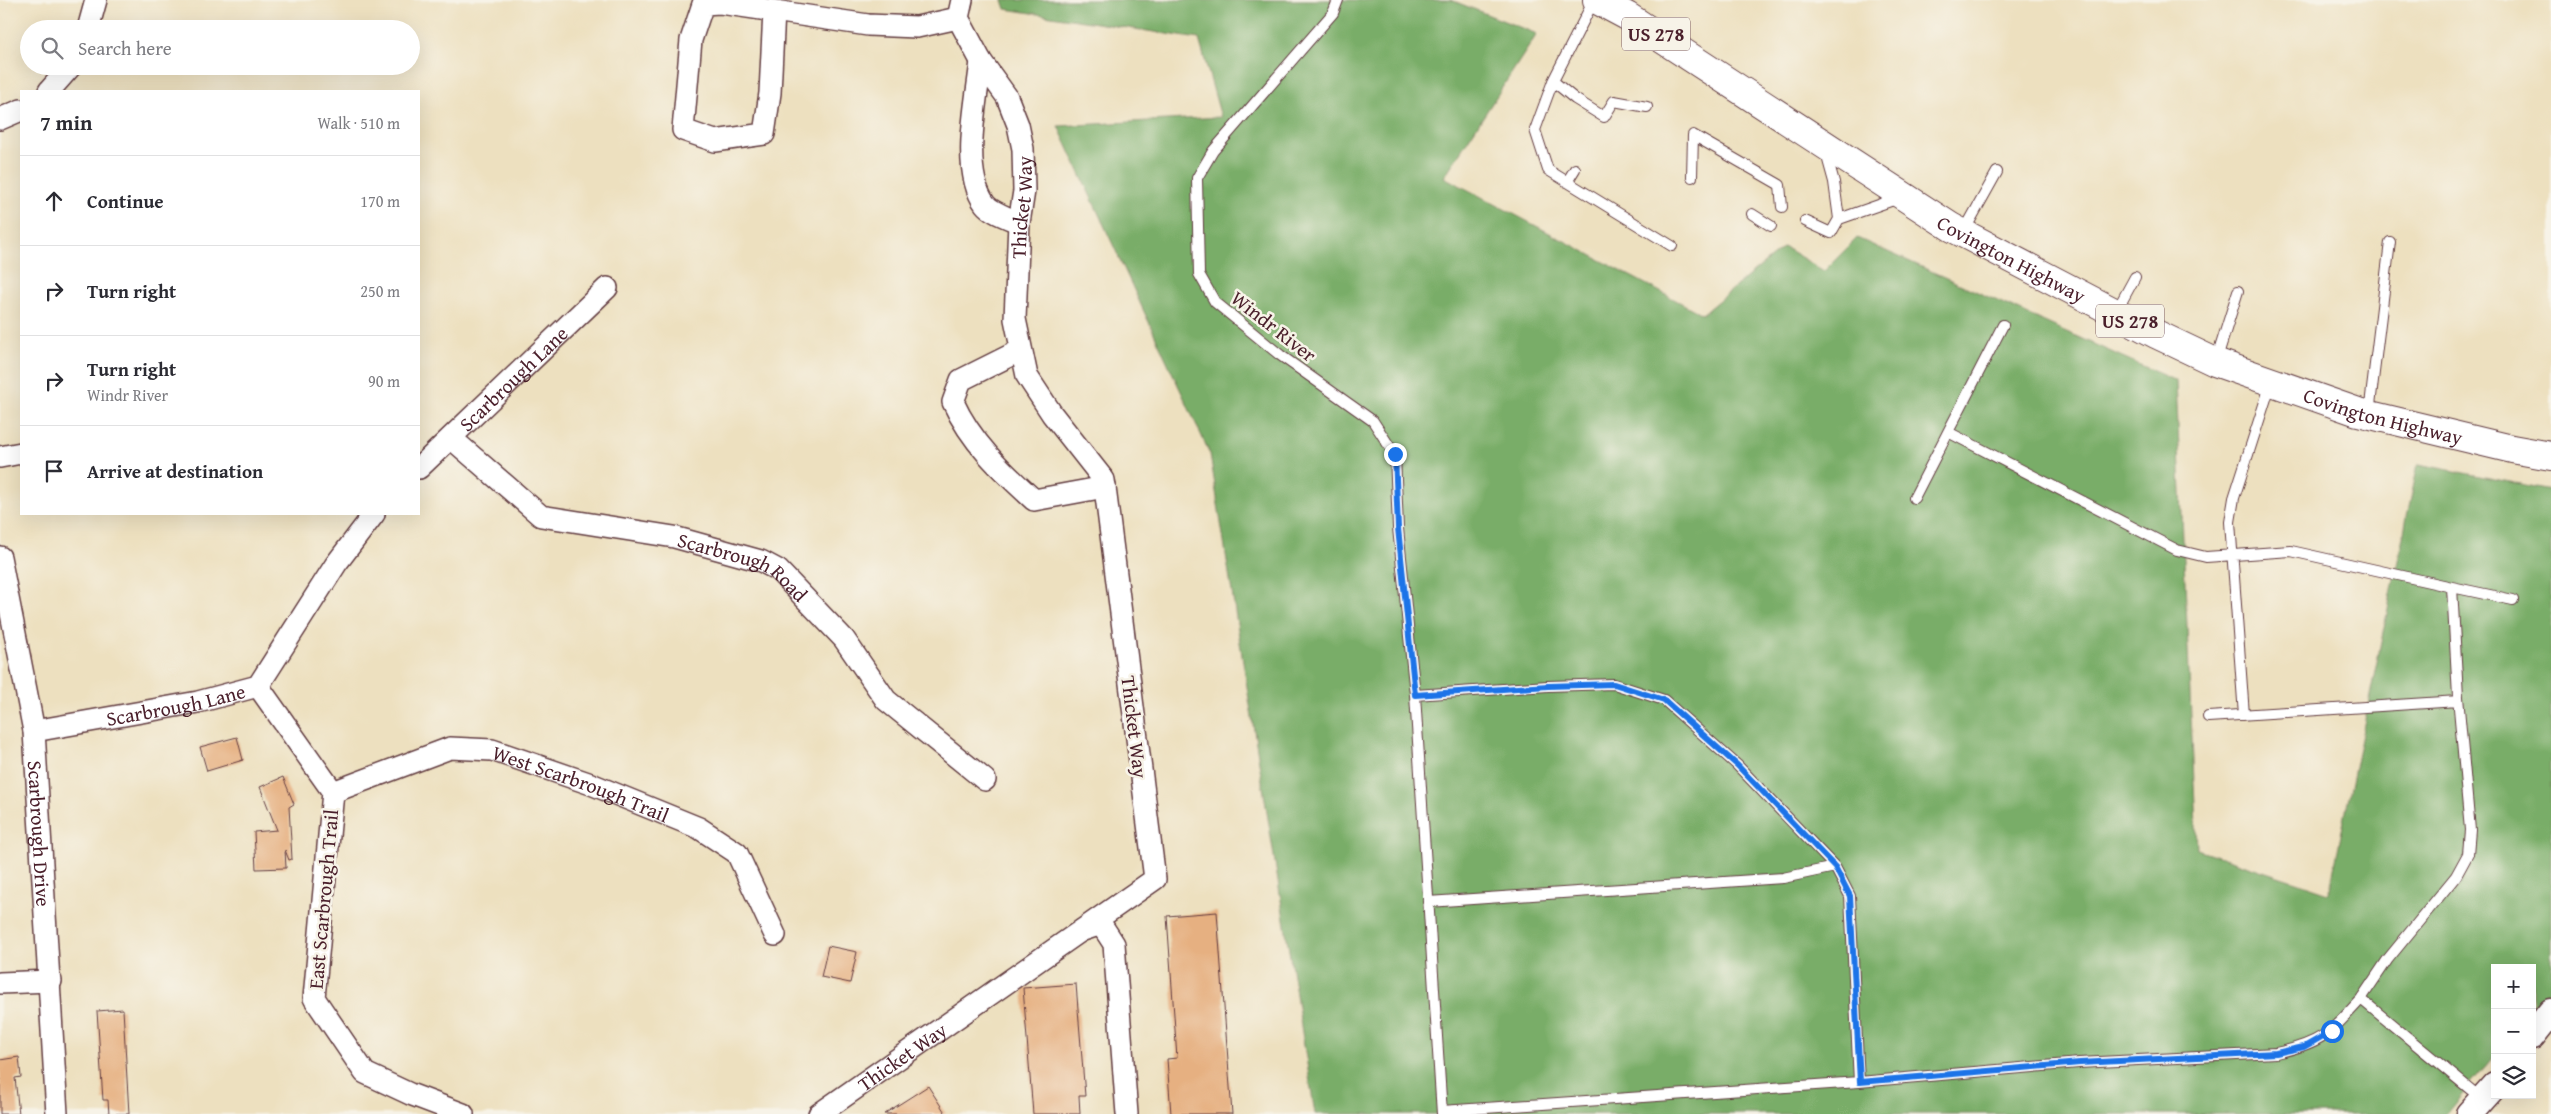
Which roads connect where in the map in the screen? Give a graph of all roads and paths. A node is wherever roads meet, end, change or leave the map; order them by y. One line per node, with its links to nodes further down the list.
1 (96, 0): 6 (street)
2 (1338, 0): 52 (lane, Windr River)
3 (1596, 0): 9 (lane); 14 (main road, Covington Highway / US 278)
4 (960, 9): 5 (street, Thicket Way); 7 (street, Thicket Way)
5 (774, 11): 5 (street, Thicket Way)
6 (90, 20)
7 (981, 61): 24 (street, Thicket Way); 24 (street)
8 (63, 75): 10 (street)
9 (1553, 81): 11 (lane); 18 (lane)
10 (50, 90)
11 (1647, 107)
12 (20, 110): 13 (street)
13 (0, 119)
14 (1824, 144): 19 (main road, Covington Highway / US 278); 22 (lane)
15 (1575, 169): 18 (lane)
16 (1996, 172): 26 (lane)
17 (1692, 178): 20 (lane)
18 (1568, 182): 28 (lane)
19 (1904, 196): 22 (lane); 26 (main road, Covington Highway / US 278)
20 (1782, 208)
21 (1752, 214): 25 (lane)
22 (1839, 219): 23 (lane)
23 (1805, 221)
24 (1019, 223): 34 (street, Thicket Way)
25 (1770, 226)
26 (1963, 233): 32 (main road, Covington Highway / US 278)
27 (2390, 242): 37 (lane)
28 (1672, 246)
29 (2135, 276): 32 (lane)
30 (607, 288): 39 (street, Scarbrough Lane)
31 (2238, 291): 35 (lane)
32 (2116, 313): 35 (main road, Covington Highway / US 278)
33 (2002, 326): 38 (lane)
34 (1021, 350): 44 (street, Thicket Way); 44 (street)
35 (2215, 362): 36 (main road, Covington Highway / US 278)
36 (2272, 382): 37 (main road, Covington Highway / US 278); 47 (lane)
37 (2369, 414): 41 (main road, Covington Highway / US 278)
38 (1948, 432): 45 (lane); 47 (lane)
39 (451, 438): 43 (street, Scarbrough Lane); 57 (street, Scarbrough Road)
40 (20, 453): 42 (street)
41 (2551, 456)
42 (0, 457)
43 (420, 467)
44 (1105, 486): 61 (street, Thicket Way)
45 (1914, 498)
46 (373, 515): 51 (street, Scarbrough Lane)
47 (2231, 556): 49 (lane); 54 (lane)
48 (0, 557): 56 (street, Scarbrough Drive)
49 (2452, 587): 50 (lane); 53 (lane)
50 (2513, 600)
51 (258, 686): 56 (street, Scarbrough Lane); 58 (street, East Scarbrough Trail)
52 (1415, 695): 59 (lane); 60 (lane, Windr River)
53 (2458, 701): 54 (lane); 65 (lane)
54 (2244, 715): 55 (lane)
55 (2208, 717)
56 (34, 731): 63 (street, Scarbrough Drive)
57 (985, 780)
58 (333, 792): 62 (street, West Scarbrough Trail); 73 (street, East Scarbrough Trail)
59 (1835, 867): 60 (lane); 68 (lane)
60 (1428, 902): 71 (lane, Windr River)
61 (1083, 930): 74 (street, Thicket Way); 75 (street)
62 (775, 935)
63 (51, 981): 64 (street); 72 (street, Scarbrough Drive)
64 (0, 983)
65 (2361, 999): 68 (lane); 69 (lane)
66 (2551, 1012): 67 (street)
67 (2536, 1031)
68 (1860, 1082): 70 (lane)
69 (2482, 1100)
70 (1570, 1102): 71 (lane); 76 (lane)
71 (1442, 1112)
72 (57, 1114)
73 (463, 1114)
74 (819, 1114)
75 (1127, 1114)
76 (1570, 1114)

